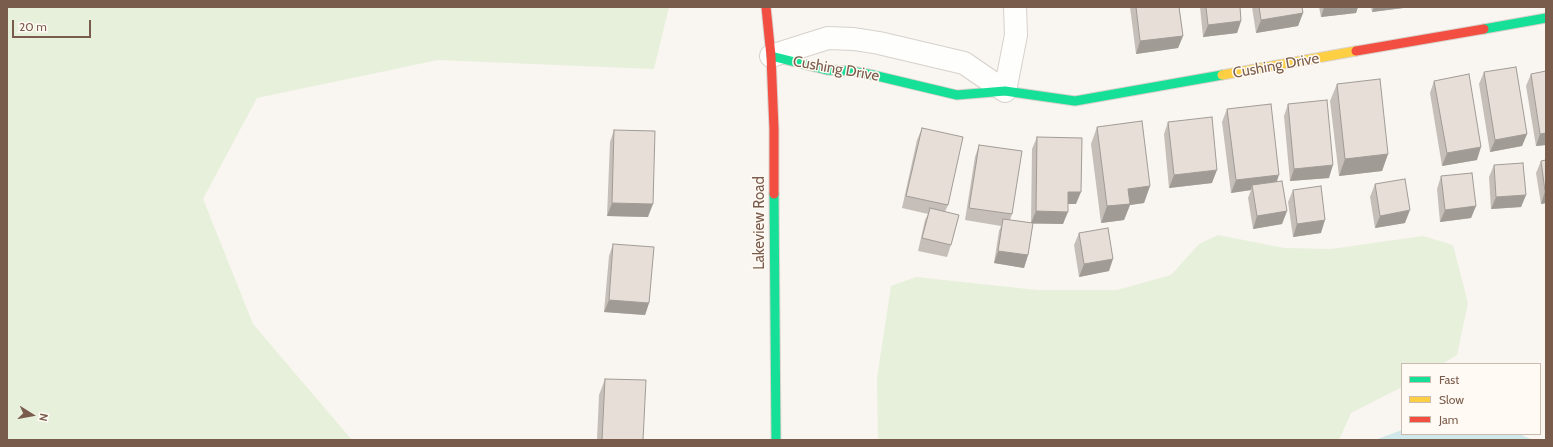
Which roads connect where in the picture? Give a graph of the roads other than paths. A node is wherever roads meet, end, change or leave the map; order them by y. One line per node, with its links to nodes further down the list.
1 (766, 7): 4 (street, Lakeview Road)
2 (1015, 7): 5 (street)
3 (1546, 18): 5 (street, Cushing Drive)
4 (771, 56): 5 (street, Cushing Drive); 5 (street, Cushing Drive); 6 (street, Lakeview Road)
5 (1005, 91)
6 (776, 440)

